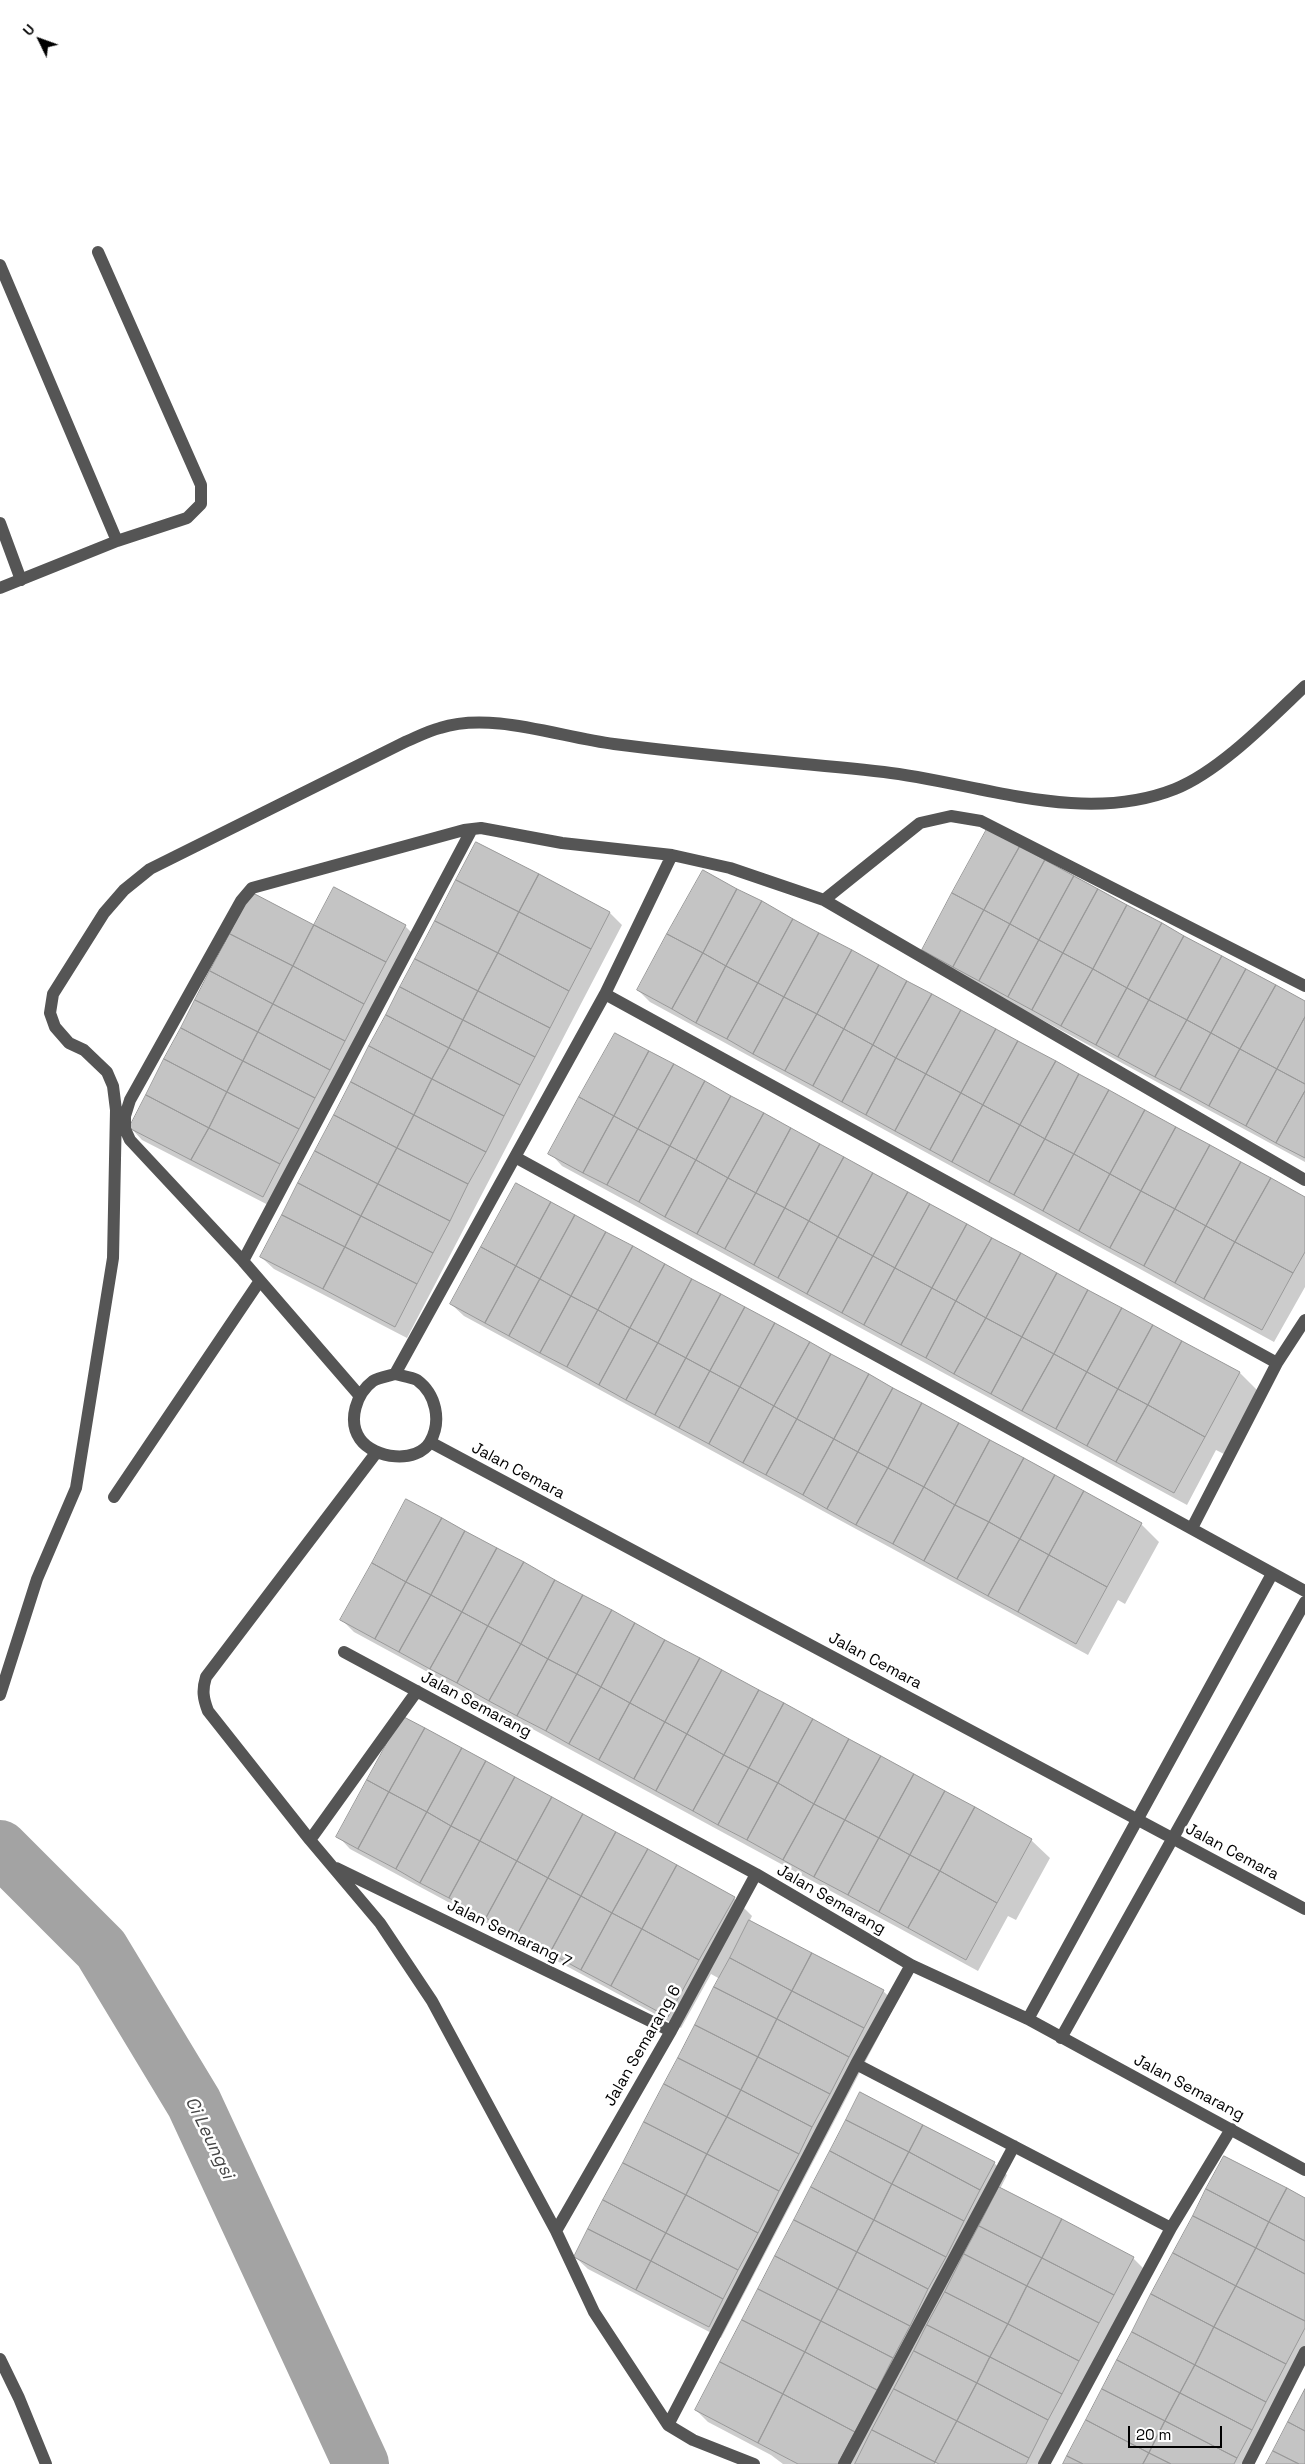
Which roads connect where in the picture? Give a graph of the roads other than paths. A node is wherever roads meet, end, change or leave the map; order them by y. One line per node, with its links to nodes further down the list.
1 (98, 252): 4 (street)
2 (0, 265): 4 (street)
3 (0, 522): 5 (street)
4 (117, 541): 5 (street)
5 (22, 580): 6 (street)
6 (0, 588)
7 (1305, 686): 30 (street)
8 (472, 829): 9 (street); 15 (street); 15 (street)
9 (672, 855): 10 (street); 12 (street)
10 (824, 900): 11 (street); 14 (street)
11 (1305, 986)
12 (605, 994): 13 (street); 18 (street)
13 (515, 1157): 19 (street); 24 (street)
14 (1305, 1180)
15 (243, 1261): 16 (street)
16 (259, 1282): 20 (street); 23 (street)
17 (1305, 1320): 18 (street)
18 (1276, 1363): 24 (street)
19 (395, 1374): 20 (street); 21 (street)
20 (359, 1395): 22 (street)
21 (430, 1442): 22 (street); 31 (street, Jalan Cemara)
22 (376, 1453): 33 (street)
23 (114, 1498)
24 (1192, 1528): 25 (street)
25 (1272, 1574): 26 (street); 31 (street)
26 (1305, 1591)
27 (1305, 1602): 32 (street)
28 (344, 1652): 29 (street, Jalan Semarang)
29 (416, 1691): 33 (street); 35 (street, Jalan Semarang)
30 (0, 1695)
31 (1138, 1820): 32 (street, Jalan Cemara); 38 (street)
32 (1172, 1838): 36 (street, Jalan Cemara); 40 (street)
33 (310, 1840): 34 (street)
34 (332, 1866): 39 (street, Jalan Semarang 7); 46 (street)
35 (756, 1874): 37 (street, Jalan Semarang); 39 (street, Jalan Semarang 6)
36 (1305, 1909)
37 (911, 1965): 38 (street, Jalan Semarang); 41 (street)
38 (1028, 2020): 40 (street, Jalan Semarang)
39 (671, 2031): 46 (street, Jalan Semarang 6)
40 (1061, 2038): 42 (street, Jalan Semarang)
41 (856, 2064): 43 (street); 49 (street)
42 (1231, 2129): 44 (street, Jalan Semarang); 45 (street)
43 (1014, 2146): 45 (street); 52 (street)
44 (1305, 2170)
45 (1171, 2228): 53 (street)
46 (556, 2231): 49 (street)
47 (1305, 2352): 54 (street)
48 (0, 2359): 50 (street)
49 (668, 2425): 51 (street)
50 (46, 2464)
51 (754, 2464)
52 (844, 2464)
53 (1044, 2464)
54 (1248, 2464)

